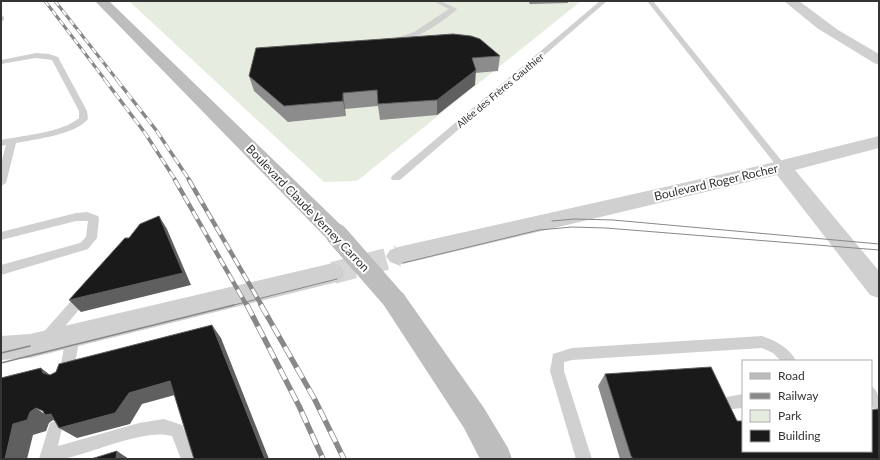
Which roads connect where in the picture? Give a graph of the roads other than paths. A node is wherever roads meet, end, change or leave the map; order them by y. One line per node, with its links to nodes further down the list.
1 (102, 1): 31 (main road, Boulevard Claude Verney Carron, bridge)
2 (436, 1): 6 (lane)
3 (604, 1): 13 (lane, Allée des Frères Gauthier)
4 (650, 1): 12 (lane)
5 (791, 1): 7 (street)
6 (384, 43)
7 (879, 60)
8 (1, 62): 9 (lane)
9 (12, 141): 11 (lane); 14 (lane)
10 (879, 142): 12 (street, Boulevard Roger Rocher)
11 (1, 143)
12 (782, 167): 16 (street, Boulevard Roger Rocher); 20 (street)
13 (396, 178)
14 (1, 182)
15 (1, 236): 17 (lane)
16 (398, 256)
17 (1, 270)
18 (333, 273): 21 (street)
19 (92, 286): 22 (lane)
20 (879, 288)
21 (73, 336): 22 (street); 25 (lane)
22 (36, 345): 23 (street)
23 (1, 348)
24 (788, 360): 32 (lane)
25 (66, 379)
26 (872, 394): 27 (lane)
27 (879, 405)
28 (55, 428): 29 (lane)
29 (48, 458): 30 (lane)
30 (189, 459)
31 (497, 459)
32 (584, 459)

